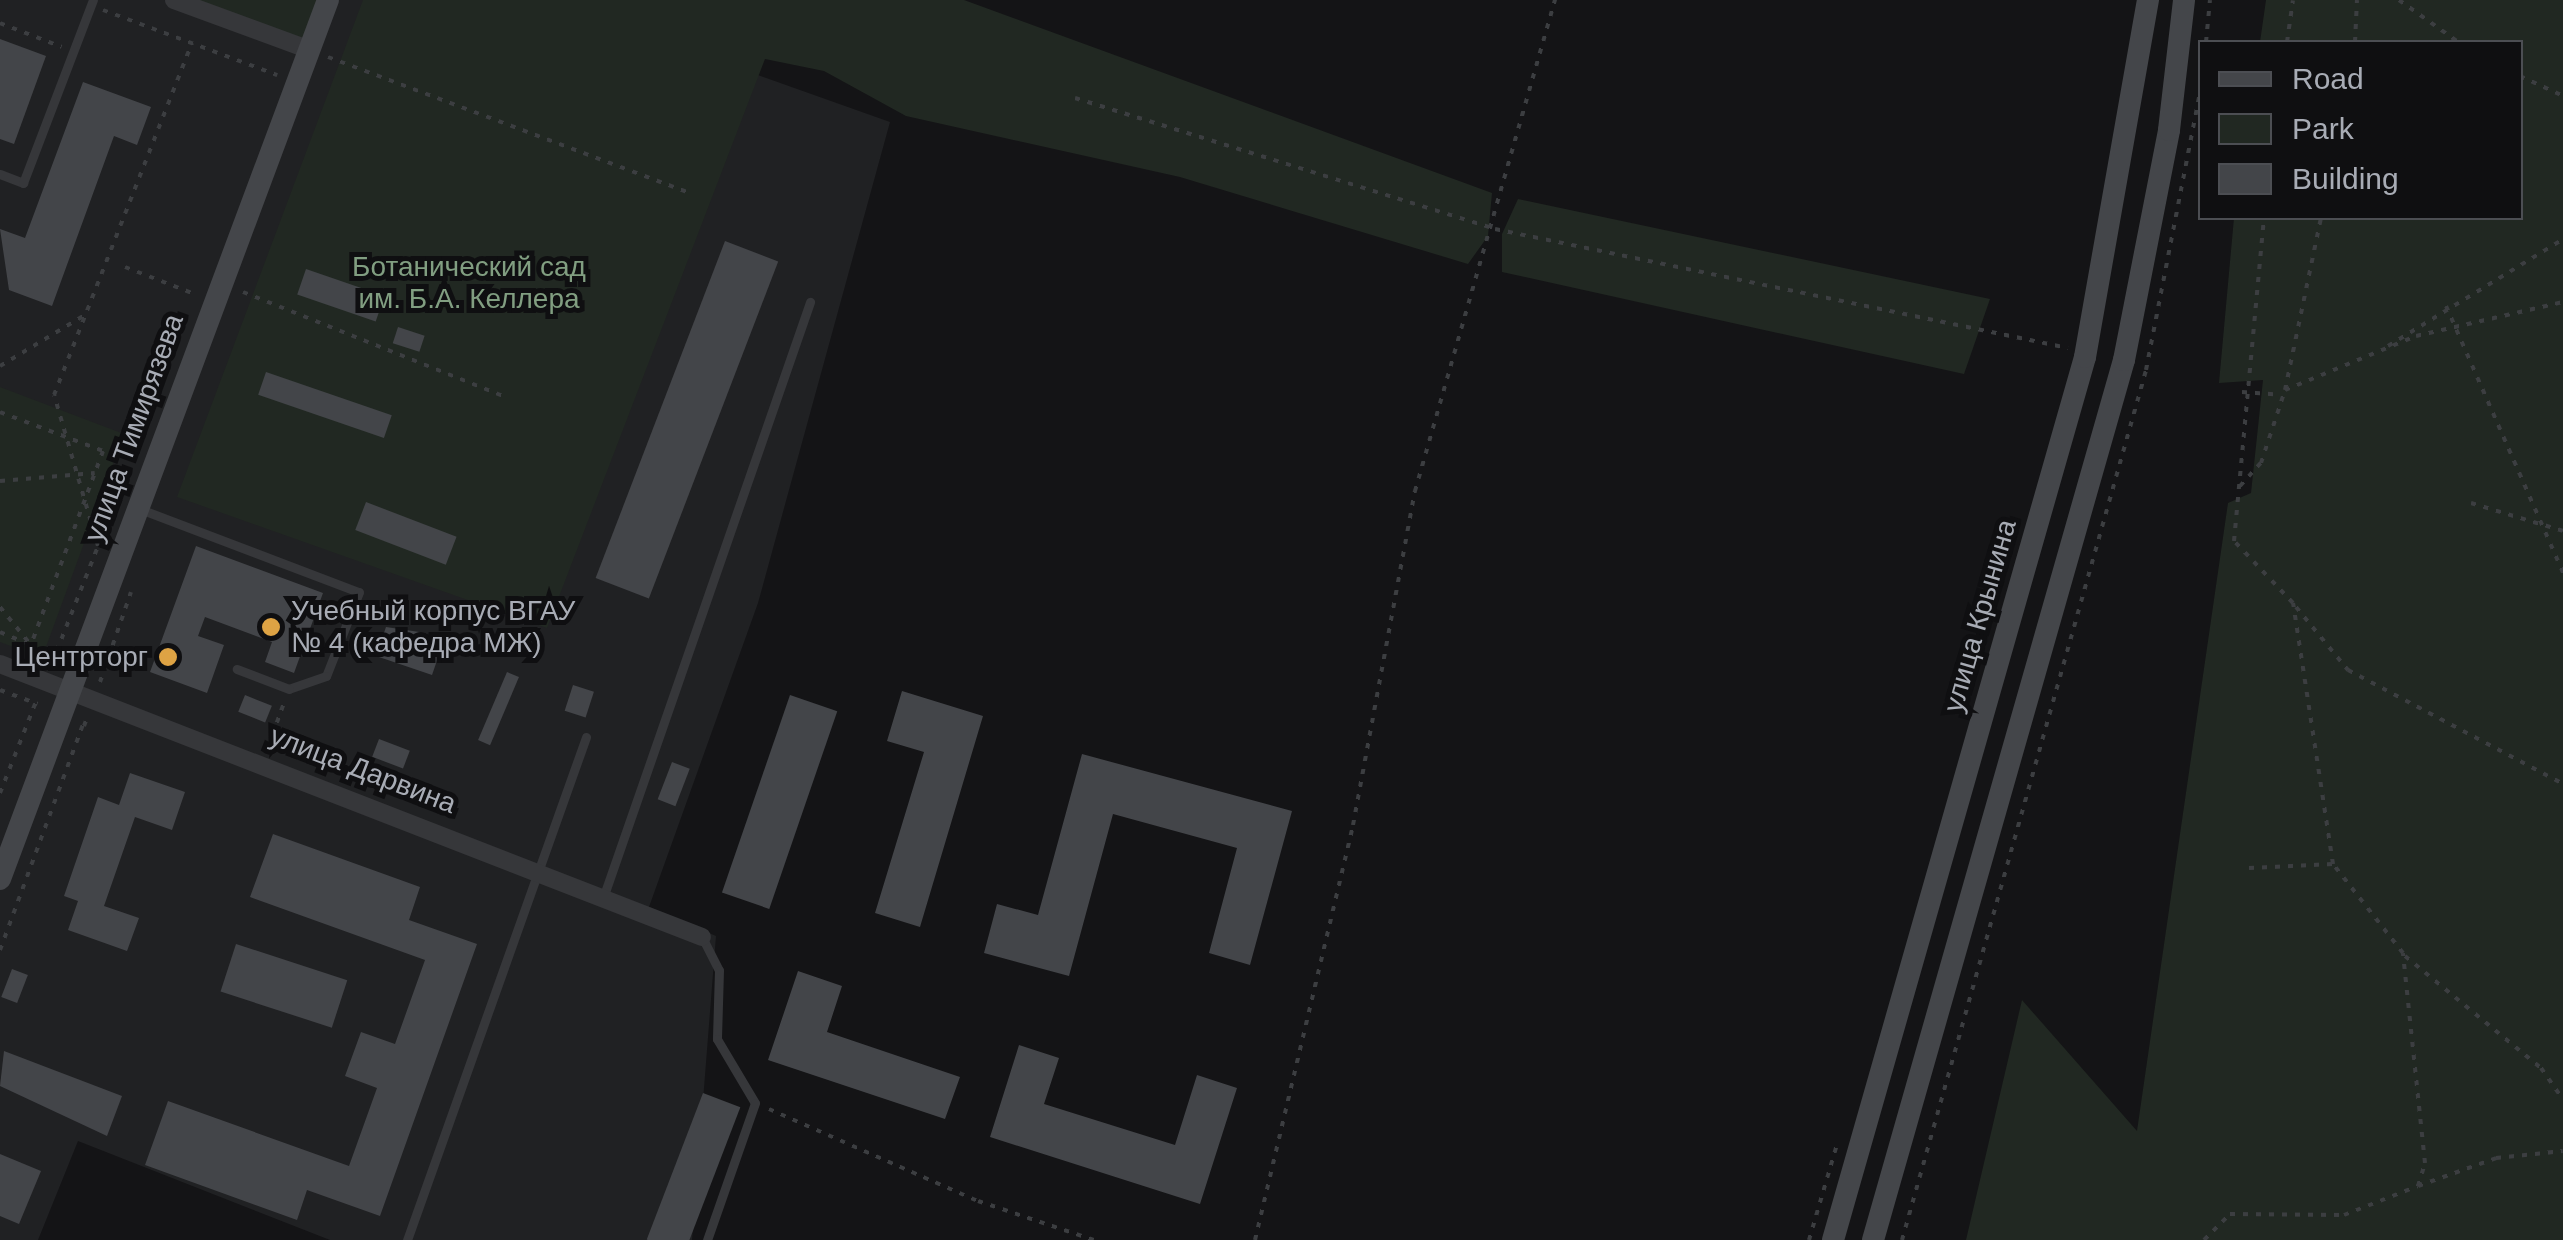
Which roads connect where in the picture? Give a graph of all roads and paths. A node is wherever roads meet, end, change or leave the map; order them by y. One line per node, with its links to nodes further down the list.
1 (174, 0): 17 (street)
2 (328, 0): 17 (main road, улица Тимирязева)
3 (1554, 0): 27 (path)
4 (2148, 0): 89 (main road, улица Крынина)
5 (2184, 0): 90 (main road)
6 (2210, 0): 12 (path)
7 (2293, 0): 13 (path)
8 (2357, 0): 14 (path)
9 (2399, 0): 15 (path)
10 (92, 3): 16 (path); 18 (lane)
11 (0, 24): 18 (path)
12 (2206, 40)
13 (2287, 40)
14 (2355, 40)
15 (2455, 40)
16 (192, 44): 20 (path); 35 (path)
17 (310, 50): 24 (path); 30 (main road, улица Тимирязева)
18 (76, 52): 23 (lane)
19 (2523, 77): 21 (path)
20 (287, 78)
21 (2563, 96)
22 (1075, 98): 27 (path)
23 (0, 174)
24 (687, 192)
25 (2264, 220): 42 (path)
26 (2321, 220): 43 (path)
27 (1495, 229): 38 (path); 87 (path)
28 (2563, 239): 34 (path)
29 (125, 267): 31 (path)
30 (220, 282): 44 (path); 53 (main road, улица Тимирязева)
31 (201, 297)
32 (810, 302): 76 (lane)
33 (2563, 302): 36 (path)
34 (2446, 306): 36 (path); 39 (path)
35 (85, 315): 40 (path); 46 (path)
36 (2454, 326): 39 (path); 54 (path)
37 (2072, 330): 38 (path)
38 (2068, 348): 41 (path)
39 (2380, 352): 43 (path)
40 (0, 366)
41 (2062, 367)
42 (2242, 392): 43 (path); 50 (path)
43 (2283, 392): 50 (path)
44 (503, 396)
45 (0, 412): 46 (path)
46 (66, 436): 47 (path); 48 (path)
47 (96, 473): 48 (path); 51 (path)
48 (77, 474): 49 (path); 51 (path)
49 (0, 481)
50 (2240, 486): 57 (path)
51 (85, 501): 60 (path); 63 (path)
52 (2471, 503): 54 (path)
53 (137, 508): 64 (lane); 66 (main road, улица Тимирязева)
54 (2546, 526): 55 (path); 56 (path)
55 (2563, 531)
56 (2563, 573)
57 (2293, 603): 70 (path); 72 (path)
58 (0, 607): 60 (path)
59 (0, 632): 60 (path)
60 (31, 644)
61 (0, 664): 63 (street, улица Дарвина)
62 (236, 669): 64 (lane)
63 (45, 681): 66 (street, улица Дарвина); 67 (path)
64 (288, 689): 69 (path)
65 (0, 690): 67 (path)
66 (70, 690): 69 (street, улица Дарвина); 75 (main road, улица Тимирязева)
67 (36, 703): 71 (path)
68 (586, 737): 73 (lane)
69 (263, 761): 73 (street, улица Дарвина)
70 (2563, 784)
71 (0, 792)
72 (2334, 864): 74 (path); 78 (path)
73 (540, 868): 76 (street, улица Дарвина); 84 (lane)
74 (2250, 868)
75 (0, 879)
76 (604, 895): 77 (street, улица Дарвина)
77 (702, 937): 80 (lane)
78 (2403, 953): 79 (path); 83 (path)
79 (2563, 1099)
80 (755, 1103): 85 (lane); 86 (path)
81 (1842, 1126): 88 (path)
82 (2563, 1151): 83 (path)
83 (2418, 1186): 91 (path)
84 (408, 1240)
85 (708, 1240)
86 (1094, 1240)
87 (1255, 1240)
88 (1809, 1240)
89 (1833, 1240)
90 (1872, 1240)
91 (2204, 1240)

